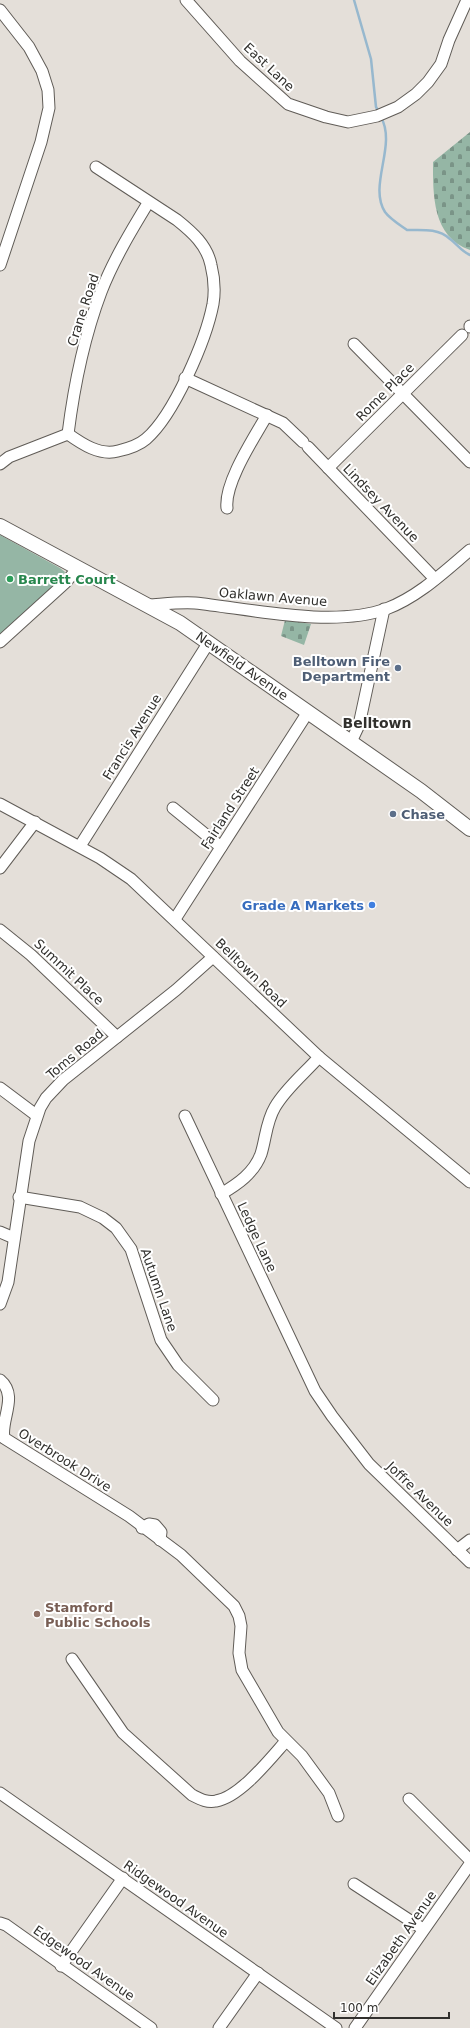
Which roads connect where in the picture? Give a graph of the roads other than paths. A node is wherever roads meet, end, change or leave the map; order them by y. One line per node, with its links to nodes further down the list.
1 (186, 0): 2 (street, East Lane)
2 (468, 0)
3 (0, 10): 6 (street)
4 (96, 167): 5 (street)
5 (148, 203): 9 (street); 12 (street, Crane Road)
6 (0, 265)
7 (467, 329): 10 (street, Rome Place)
8 (354, 344): 10 (street)
9 (185, 378): 11 (street, Lindsey Avenue); 12 (street)
10 (404, 394): 13 (street); 15 (street, Rome Place)
11 (267, 415): 15 (street, Lindsey Avenue); 16 (street)
12 (68, 434): 14 (street)
13 (470, 462)
14 (0, 464)
15 (328, 468): 20 (street, Lindsey Avenue)
16 (227, 508)
17 (0, 526): 19 (main road, Newfield Avenue)
18 (470, 550): 20 (street, Oaklawn Avenue)
19 (78, 568): 21 (main road, Newfield Avenue); 23 (street)
20 (435, 579): 22 (street, Oaklawn Avenue)
21 (149, 605): 22 (street, Oaklawn Avenue); 24 (main road, Newfield Avenue)
22 (384, 609): 26 (street)
23 (0, 642)
24 (209, 642): 25 (main road, Newfield Avenue); 31 (street, Francis Avenue)
25 (308, 712): 26 (main road, Newfield Avenue); 32 (street, Fairland Street)
26 (351, 742): 30 (main road, Newfield Avenue)
27 (0, 804): 29 (street, Belltown Road)
28 (173, 808): 32 (street)
29 (35, 822): 31 (street, Belltown Road); 33 (street)
30 (470, 829)
31 (80, 846): 34 (street, Belltown Road)
32 (221, 847): 34 (street, Fairland Street)
33 (0, 868)
34 (175, 919): 36 (street, Belltown Road)
35 (0, 930): 37 (street, Summit Place)
36 (213, 957): 37 (street, Toms Road); 38 (street, Belltown Road)
37 (117, 1037): 40 (street, Toms Road)
38 (319, 1057): 42 (street, Belltown Road); 43 (street, Ledge Lane)
39 (0, 1088): 40 (street)
40 (36, 1116): 44 (street, Toms Road)
41 (185, 1116): 43 (street)
42 (470, 1182)
43 (221, 1194): 50 (street, Ledge Lane)
44 (19, 1197): 46 (street, Toms Road); 49 (street, Autumn Lane)
45 (0, 1232): 46 (street)
46 (14, 1238): 47 (street, Toms Road)
47 (0, 1304)
48 (0, 1380): 55 (street, Overbrook Drive)
49 (213, 1400)
50 (352, 1442): 52 (street, Joffre Avenue)
51 (470, 1540): 52 (street)
52 (457, 1550): 53 (street, Joffre Avenue)
53 (470, 1562)
54 (72, 1659): 55 (street)
55 (286, 1741): 58 (street, Overbrook Drive)
56 (0, 1793): 61 (street, Ridgewood Avenue)
57 (409, 1799): 59 (street)
58 (338, 1816)
59 (470, 1860)
60 (470, 1864): 64 (street, Elizabeth Avenue)
61 (123, 1878): 65 (street); 66 (street, Ridgewood Avenue)
62 (354, 1884): 64 (street)
63 (0, 1923): 65 (street, Edgewood Avenue)
64 (423, 1929): 70 (street, Elizabeth Avenue)
65 (62, 1966): 67 (street, Edgewood Avenue)
66 (258, 1973): 68 (street); 69 (street, Ridgewood Avenue)
67 (151, 2028)
68 (219, 2028)
69 (336, 2028)
70 (355, 2028)

